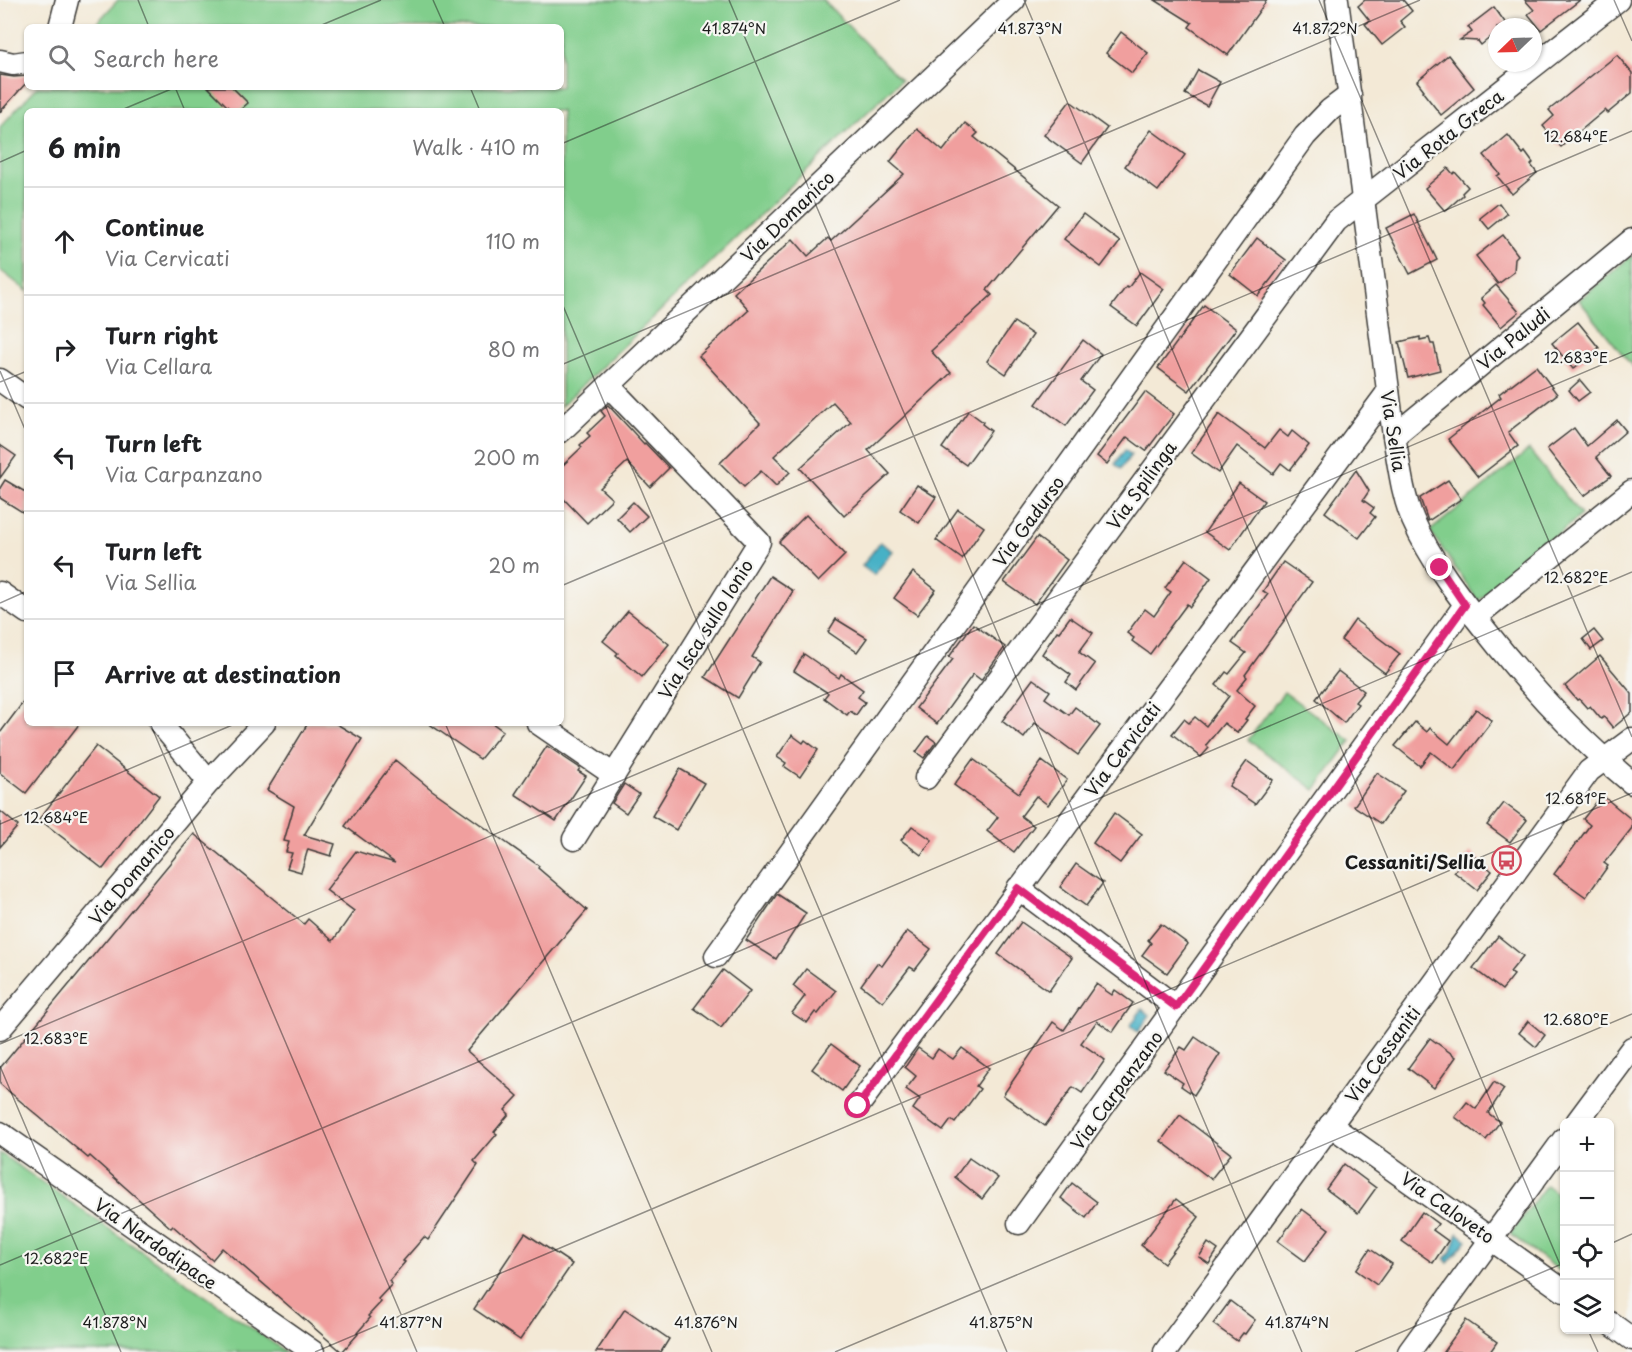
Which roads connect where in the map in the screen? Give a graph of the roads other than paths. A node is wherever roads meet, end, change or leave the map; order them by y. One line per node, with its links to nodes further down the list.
1 (67, 0): 5 (street)
2 (1014, 0): 12 (street, Via Domanico)
3 (1337, 0): 8 (street, Via Sellia)
4 (1618, 0): 9 (street, Via Rota Greca)
5 (61, 24)
6 (0, 61): 7 (street)
7 (24, 62)
8 (1350, 95): 9 (street, Via Sellia); 32 (street, Via Gadurso)
9 (1364, 201): 13 (street, Via Sellia); 27 (street, Via Spilinga)
10 (1632, 240): 16 (street, Via Paludi)
11 (0, 380): 14 (street)
12 (609, 386): 15 (street, Via Domanico); 26 (street, Via Isca sullo Ionio)
13 (1388, 392): 16 (street, Via Sellia); 31 (street, Via Cervicati)
14 (24, 397)
15 (564, 428)
16 (1394, 436): 20 (street, Via Sellia)
17 (1632, 491): 20 (street, Via Carpanzano)
18 (0, 593): 19 (street)
19 (24, 610)
20 (1470, 611): 25 (street, Via Sellia); 33 (street, Via Carpanzano)
21 (162, 726): 28 (street)
22 (261, 726): 28 (street, Via Domanico)
23 (542, 726): 26 (street)
24 (1632, 739): 25 (street, Via Cessaniti)
25 (1605, 761): 29 (street, Via Sellia); 38 (street, Via Cessaniti)
26 (614, 775): 30 (street, Via Isca sullo Ionio)
27 (926, 778)
28 (209, 782): 34 (street, Via Domanico)
29 (1632, 783)
30 (574, 839)
31 (1018, 888): 33 (street); 36 (street, Via Cervicati)
32 (716, 956)
33 (1176, 1007): 41 (street, Via Carpanzano)
34 (0, 1029)
35 (1632, 1048): 37 (street)
36 (858, 1106)
37 (1580, 1118)
38 (1330, 1125): 42 (street, Via Caloveto); 47 (street, Via Cessaniti)
39 (0, 1133): 46 (street, Via Nardodipace)
40 (1560, 1144): 42 (street)
41 (1019, 1223)
42 (1491, 1238): 43 (street, Via Caloveto); 48 (street)
43 (1560, 1288)
44 (1614, 1326): 45 (street)
45 (1632, 1339)
46 (313, 1352)
47 (1165, 1352)
48 (1409, 1352)

